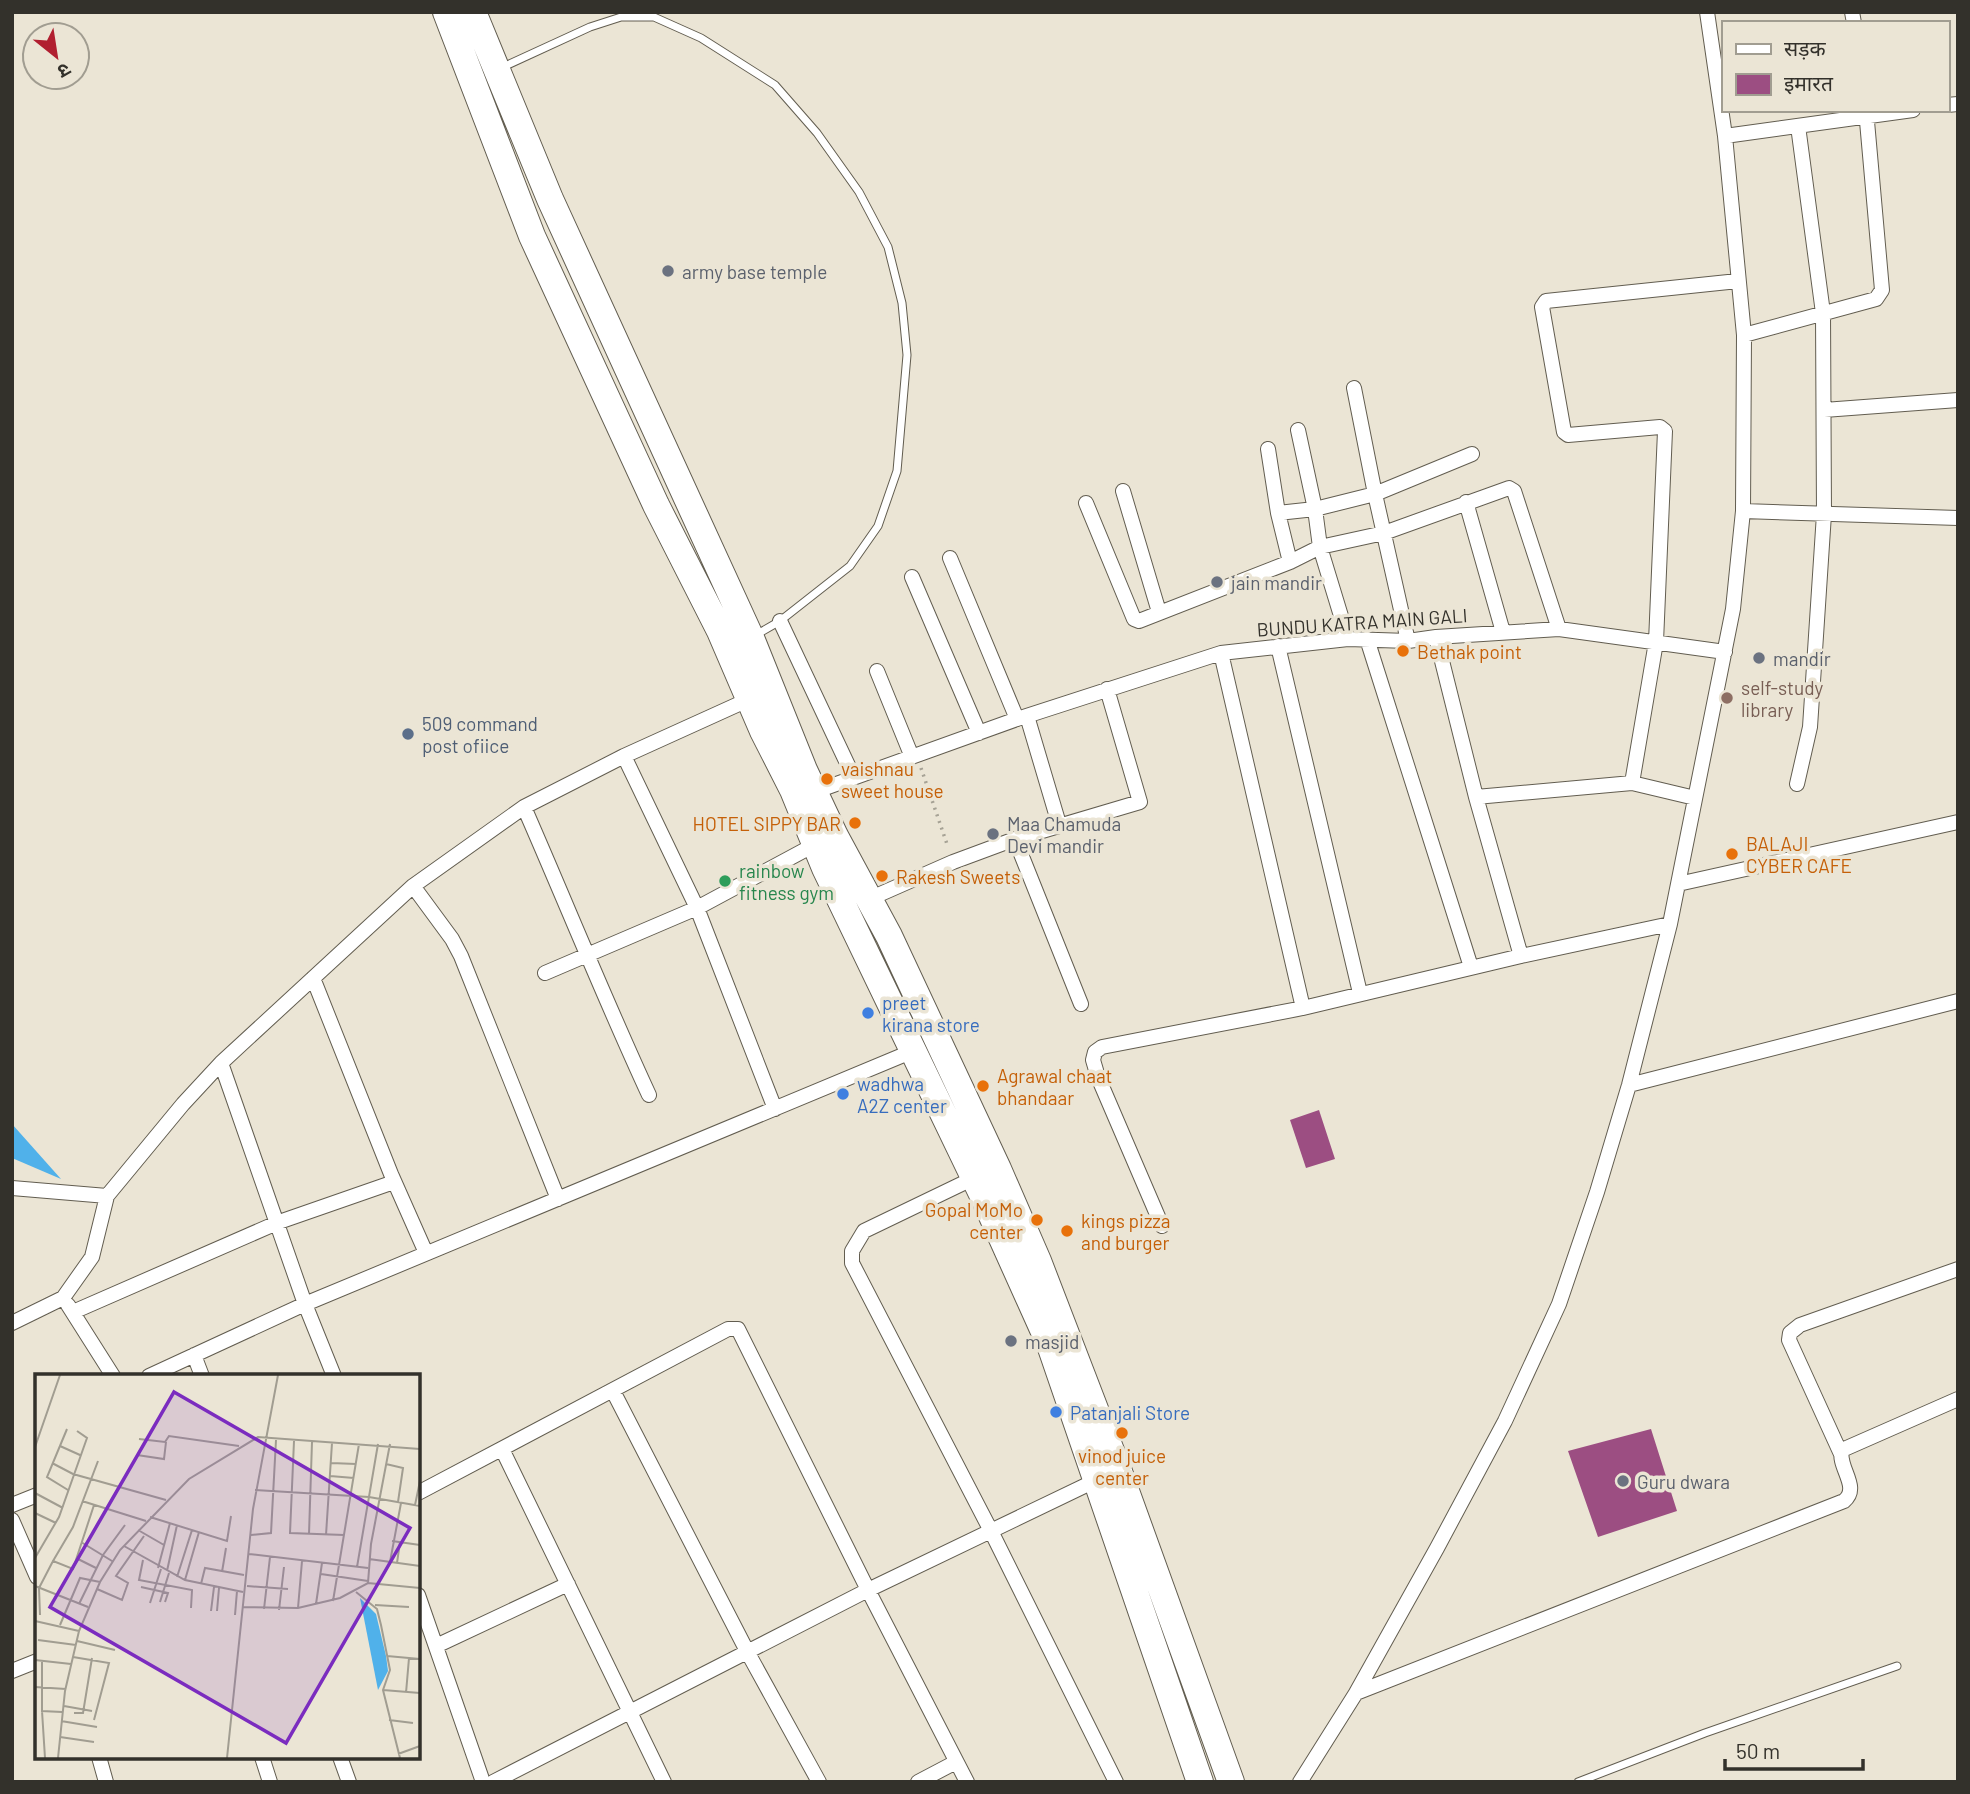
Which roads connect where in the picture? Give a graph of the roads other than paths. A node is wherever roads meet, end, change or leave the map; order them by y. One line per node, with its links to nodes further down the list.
1 (446, 12): 46 (highway)
2 (472, 12): 4 (highway)
3 (1707, 12): 7 (street)
4 (496, 70): 32 (lane); 36 (highway)
5 (1866, 113): 6 (street); 9 (street)
6 (1798, 126): 7 (street); 9 (street)
7 (1725, 136): 8 (street)
8 (1738, 281): 10 (street); 40 (street)
9 (1823, 313): 10 (street); 13 (street)
10 (1744, 335): 22 (street)
11 (1354, 388): 18 (street)
12 (1958, 400): 13 (street)
13 (1824, 410): 24 (street)
14 (1298, 430): 21 (street)
15 (1268, 449): 23 (street)
16 (1472, 454): 18 (street)
17 (1123, 491): 31 (street)
18 (1375, 494): 21 (street); 26 (street)
19 (1466, 502): 26 (street); 33 (street); 34 (street)
20 (1086, 503): 31 (street)
21 (1315, 509): 23 (street); 27 (street)
22 (1743, 511): 24 (street); 42 (street)
23 (1278, 513): 29 (street)
24 (1824, 514): 25 (street); 53 (street)
25 (1958, 518)
26 (1384, 533): 27 (street); 39 (street)
27 (1320, 547): 29 (street); 37 (street)
28 (950, 558): 47 (street)
29 (1290, 562): 31 (street)
30 (912, 577): 48 (street)
31 (1159, 612)
32 (780, 621): 36 (lane); 51 (street)
33 (1559, 629): 34 (street, BUNDU KATRA MAIN GALI); 40 (street, BUNDU KATRA MAIN GALI)
34 (1503, 632): 35 (street, BUNDU KATRA MAIN GALI)
35 (1436, 637): 39 (street, BUNDU KATRA MAIN GALI); 55 (street)
36 (751, 638): 46 (highway)
37 (1348, 639): 38 (street, BUNDU KATRA MAIN GALI); 41 (street, BUNDU KATRA MAIN GALI)
38 (1367, 639): 39 (street, BUNDU KATRA MAIN GALI); 69 (street)
39 (1408, 641)
40 (1656, 642): 42 (street, BUNDU KATRA MAIN GALI); 52 (street)
41 (1279, 646): 43 (street, BUNDU KATRA MAIN GALI); 72 (street)
42 (1725, 652): 56 (street)
43 (1221, 653): 45 (street, BUNDU KATRA MAIN GALI); 75 (street)
44 (877, 671): 50 (street)
45 (1107, 689): 47 (street, BUNDU KATRA MAIN GALI); 59 (street)
46 (760, 694): 49 (street); 54 (highway); 61 (highway)
47 (1022, 717): 48 (street, BUNDU KATRA MAIN GALI); 59 (street)
48 (979, 733): 50 (street, BUNDU KATRA MAIN GALI)
49 (624, 756): 57 (street); 65 (street)
50 (914, 756): 51 (street, BUNDU KATRA MAIN GALI)
51 (854, 778): 54 (street, BUNDU KATRA MAIN GALI)
52 (1633, 783): 55 (street); 56 (street)
53 (1797, 784)
54 (814, 792): 64 (highway)
55 (1476, 797): 68 (street)
56 (1695, 798): 62 (street)
57 (524, 807): 63 (street); 67 (street)
58 (1958, 822): 62 (street)
59 (1059, 824): 60 (street)
60 (1015, 839): 64 (street); 74 (street)
61 (816, 844): 65 (street); 76 (highway)
62 (1678, 884): 66 (street)
63 (413, 886): 71 (street); 85 (street)
64 (869, 899): 103 (highway)
65 (696, 908): 67 (street); 80 (street)
66 (1670, 924): 68 (street); 78 (street)
67 (588, 954): 70 (street); 79 (street)
68 (1521, 956): 69 (street)
69 (1471, 967): 72 (street)
70 (545, 973)
71 (313, 978): 77 (street); 82 (street)
72 (1360, 993): 75 (street)
73 (1958, 1001): 78 (street)
74 (1081, 1004)
75 (1303, 1008): 87 (street)
76 (913, 1051): 80 (street); 81 (highway)
77 (222, 1063): 84 (street); 86 (street)
78 (1629, 1085): 118 (street)
79 (649, 1095)
80 (775, 1109): 85 (street)
81 (974, 1178): 103 (highway); 108 (street)
82 (394, 1182): 86 (street); 88 (street)
83 (12, 1188): 84 (street)
84 (107, 1196): 90 (street)
85 (558, 1199): 88 (street)
86 (279, 1222): 91 (street); 92 (street)
87 (1163, 1226)
88 (426, 1253): 91 (street)
89 (1958, 1269): 102 (street)
90 (63, 1298): 92 (street); 93 (street)
91 (305, 1304): 94 (street); 98 (street)
92 (74, 1312): 95 (street)
93 (12, 1323)
94 (194, 1354): 96 (street); 97 (street)
95 (112, 1374)
96 (153, 1374)
97 (201, 1374)
98 (333, 1374)
99 (613, 1391): 101 (street); 111 (street); 114 (street)
100 (1958, 1399): 102 (street)
101 (502, 1449): 104 (street); 110 (street)
102 (1840, 1454): 118 (street)
103 (1108, 1474): 108 (street); 134 (highway); 135 (highway)
104 (420, 1492)
105 (35, 1496): 106 (street)
106 (12, 1505)
107 (12, 1520): 109 (street)
108 (991, 1531): 111 (street); 133 (street)
109 (35, 1572)
110 (568, 1584): 113 (street); 119 (street)
111 (868, 1590): 114 (street); 123 (street)
112 (420, 1601): 113 (street)
113 (436, 1646): 127 (street)
114 (748, 1653): 119 (street); 130 (street)
115 (35, 1662): 117 (street)
116 (1898, 1666): 137 (lane)
117 (12, 1670)
118 (1356, 1693): 136 (street)
119 (631, 1713): 128 (street); 129 (street)
120 (100, 1759): 124 (street)
121 (263, 1759): 125 (street)
122 (341, 1759): 126 (street)
123 (956, 1762): 131 (street); 132 (street)
124 (107, 1782)
125 (270, 1782)
126 (349, 1782)
127 (483, 1782)
128 (493, 1782)
129 (664, 1782)
130 (819, 1782)
131 (918, 1782)
132 (967, 1782)
133 (1116, 1782)
134 (1200, 1782)
135 (1231, 1782)
136 (1300, 1782)
137 (1578, 1782)

